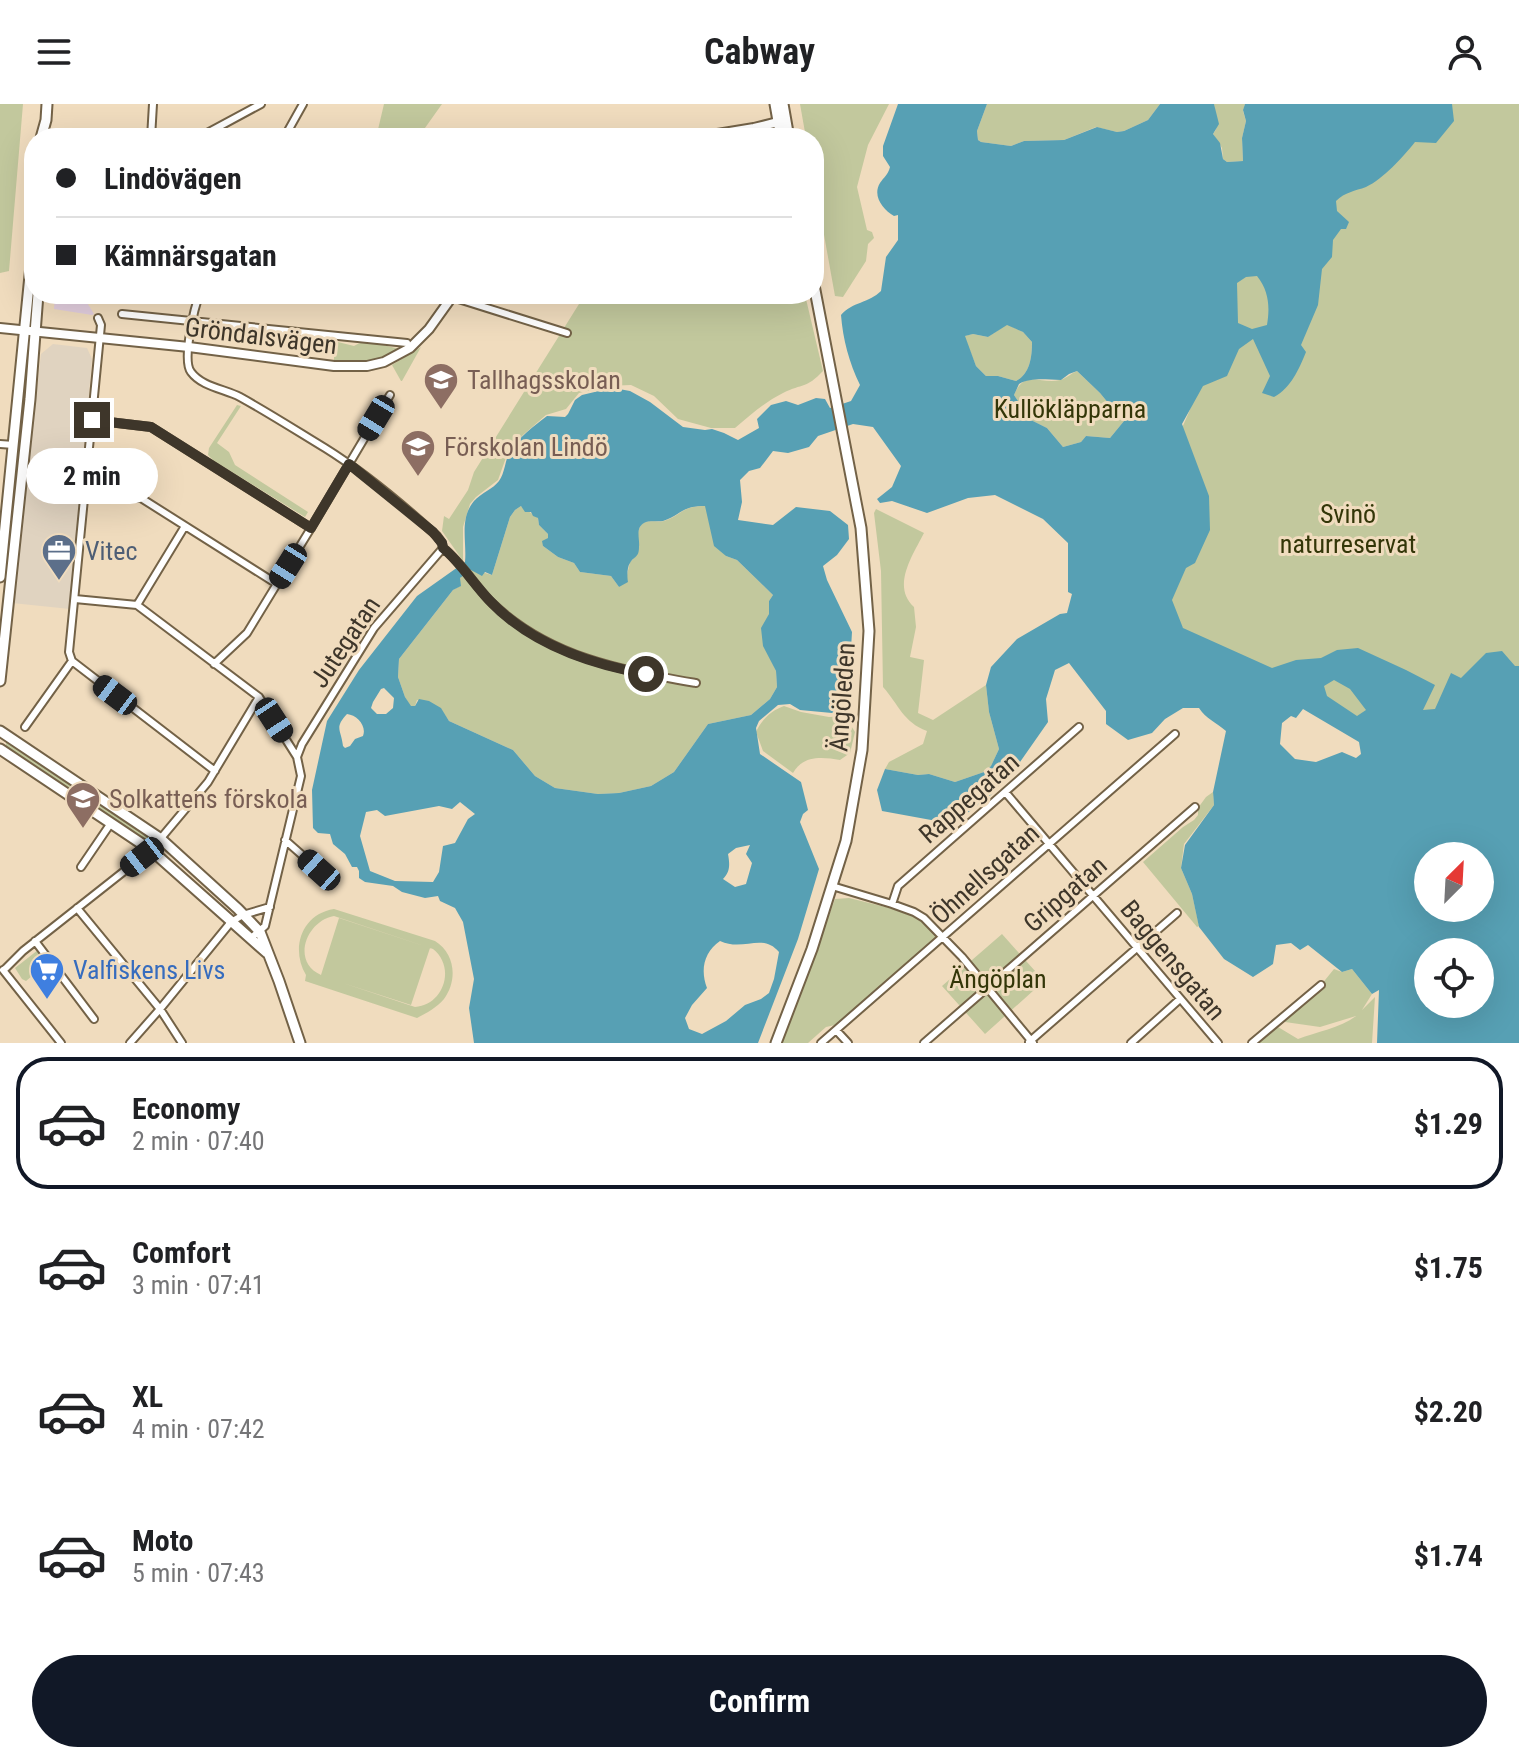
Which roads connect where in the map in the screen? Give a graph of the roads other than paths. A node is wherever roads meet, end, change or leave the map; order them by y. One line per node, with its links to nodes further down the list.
1 (47, 104): 9 (main road)
2 (153, 104): 13 (street)
3 (245, 104): 8 (street)
4 (261, 104): 8 (street)
5 (303, 104): 15 (street)
6 (775, 104): 10 (main road)
7 (783, 104): 10 (main road)
8 (245, 113): 14 (street)
9 (46, 120): 11 (main road); 12 (main road)
10 (782, 121): 16 (street); 17 (main road); 18 (main road)
11 (44, 128)
12 (47, 128)
13 (152, 128)
14 (217, 128)
15 (290, 128)
16 (745, 128)
17 (782, 128)
18 (785, 128)
19 (31, 304): 30 (main road)
20 (36, 304): 30 (main road)
21 (196, 304): 28 (street)
22 (447, 304): 35 (street, Gröndalsvägen)
23 (478, 304): 31 (street)
24 (814, 304): 34 (main road, Ängöleden)
25 (817, 304): 34 (main road, Ängöleden)
26 (122, 314): 28 (street)
27 (98, 318): 32 (street)
28 (193, 321): 33 (street); 35 (street)
29 (0, 328): 30 (street, Gröndalsvägen)
30 (30, 330): 32 (street, Gröndalsvägen); 39 (main road); 45 (main road)
31 (567, 333)
32 (99, 337): 35 (street, Gröndalsvägen); 37 (street)
33 (407, 343)
34 (824, 345): 71 (main road, Ängöleden)
35 (189, 347): 40 (street)
36 (390, 395): 40 (street)
37 (92, 420): 41 (street); 43 (street)
38 (0, 444): 39 (street)
39 (14, 445): 45 (main road)
40 (349, 464): 43 (street); 44 (street)
41 (85, 494): 42 (street); 48 (street)
42 (185, 526): 47 (street); 49 (street)
43 (311, 528): 47 (street)
44 (443, 548): 53 (street); 60 (street, Jutegatan)
45 (6, 551): 46 (main road); 52 (main road)
46 (0, 577)
47 (277, 584): 51 (street)
48 (75, 599): 49 (street); 50 (street)
49 (137, 605): 51 (street)
50 (72, 661): 55 (street); 61 (street)
51 (214, 664): 54 (street)
52 (0, 681)
53 (696, 683)
54 (259, 697): 60 (street); 61 (street)
55 (25, 727)
56 (1079, 727): 62 (street, Rappegatan)
57 (0, 731): 65 (main road)
58 (1175, 734): 67 (street, Öhnellsgatan)
59 (0, 749): 64 (main road)
60 (297, 757): 66 (street, Jutegatan)
61 (215, 771): 65 (street)
62 (1006, 793): 67 (street, Baggensgatan); 73 (street, Rappegatan)
63 (1195, 807): 72 (street, Gripgatan)
64 (111, 823): 68 (main road); 69 (street)
65 (161, 839): 68 (street); 77 (main road)
66 (285, 840): 70 (street); 74 (street, Jutegatan)
67 (1049, 844): 72 (street, Baggensgatan); 80 (street, Öhnellsgatan)
68 (151, 850): 75 (street); 78 (main road)
69 (81, 867)
70 (319, 870)
71 (832, 886): 73 (street); 97 (main road, Ängöleden)
72 (1093, 896): 83 (street, Baggensgatan); 87 (street, Gripgatan)
73 (892, 904): 80 (street)
74 (270, 907): 77 (street); 79 (street, Jutegatan)
75 (77, 908): 82 (street); 89 (street)
76 (1177, 913): 83 (street)
77 (243, 915): 78 (street); 79 (main road)
78 (231, 922): 81 (main road); 89 (street)
79 (260, 932): 81 (street); 84 (main road)
80 (944, 938): 87 (street); 91 (street, Öhnellsgatan)
81 (250, 939): 84 (main road)
82 (35, 941): 85 (street); 90 (street)
83 (1137, 948): 88 (street, Baggensgatan); 92 (street)
84 (269, 956): 96 (main road)
85 (2, 969): 93 (street)
86 (1321, 985): 103 (street)
87 (988, 988): 92 (street); 100 (street, Gripgatan)
88 (1180, 999): 101 (street); 102 (street, Baggensgatan)
89 (160, 1009): 94 (street); 95 (street)
90 (94, 1019)
91 (836, 1030): 98 (street, Öhnellsgatan); 99 (street)
92 (1031, 1042)
93 (61, 1043)
94 (130, 1043)
95 (182, 1043)
96 (300, 1043)
97 (776, 1043)
98 (821, 1043)
99 (848, 1043)
100 (924, 1043)
101 (1131, 1043)
102 (1218, 1043)
103 (1252, 1043)

